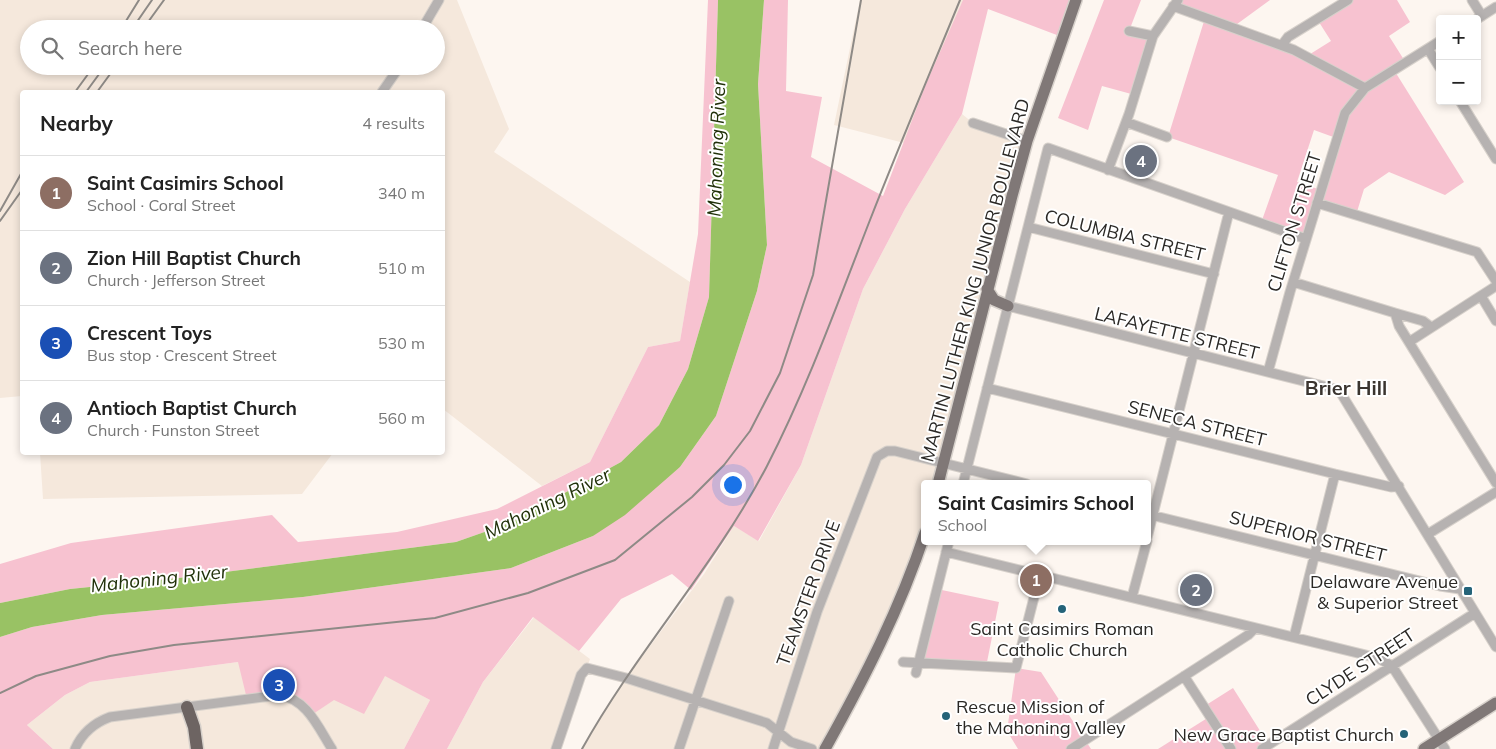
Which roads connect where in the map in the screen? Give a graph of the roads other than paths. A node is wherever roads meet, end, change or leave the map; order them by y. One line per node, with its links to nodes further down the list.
1 (440, 0): 9 (street)
2 (1076, 0): 23 (main road, MARTIN LUTHER KING JUNIOR BOULEVARD)
3 (1348, 0): 13 (street)
4 (1472, 0): 7 (street)
5 (1176, 3): 11 (street); 13 (street)
6 (1496, 7): 8 (street)
7 (1478, 15)
8 (1481, 16)
9 (428, 20)
10 (1129, 31): 11 (street)
11 (1153, 36): 20 (street)
12 (1436, 44): 14 (street, CLIFTON STREET)
13 (1282, 45): 17 (street)
14 (1428, 49): 15 (street); 17 (street, CLIFTON STREET)
15 (1436, 62)
16 (394, 75): 18 (street)
17 (1365, 88): 26 (street, CLIFTON STREET)
18 (383, 90)
19 (1462, 105): 24 (street)
20 (1126, 122): 22 (street); 25 (street)
21 (973, 123): 23 (street)
22 (1167, 137)
23 (1027, 141): 34 (main road, MARTIN LUTHER KING JUNIOR BOULEVARD)
24 (1496, 159)
25 (1108, 170): 27 (street); 28 (street)
26 (1317, 203): 29 (street, CLIFTON STREET); 31 (street)
27 (1230, 212): 29 (street); 30 (street)
28 (1028, 227): 30 (street, COLUMBIA STREET); 36 (street)
29 (1306, 239): 32 (street, CLIFTON STREET)
30 (1214, 274): 41 (street)
31 (1496, 281)
32 (1293, 282): 37 (street); 42 (street, CLIFTON STREET)
33 (1496, 286): 35 (street)
34 (987, 289): 36 (main road); 45 (main road, MARTIN LUTHER KING JUNIOR BOULEVARD)
35 (1481, 296): 38 (street); 39 (street)
36 (1008, 306): 41 (street, LAFAYETTE STREET); 43 (street)
37 (1395, 313): 39 (street); 40 (street)
38 (1496, 321)
39 (1431, 327): 40 (street)
40 (1409, 342): 51 (street)
41 (1194, 354): 42 (street, LAFAYETTE STREET); 44 (street)
42 (1268, 372): 52 (street, LAFAYETTE STREET)
43 (987, 388): 44 (street, SENECA STREET); 46 (street)
44 (1174, 434): 47 (street, SENECA STREET); 54 (street)
45 (944, 463): 46 (street); 48 (main road, MARTIN LUTHER KING JUNIOR BOULEVARD); 78 (street, TEAMSTER DRIVE)
46 (967, 469): 49 (street); 50 (street)
47 (1335, 474): 52 (street, SENECA STREET); 61 (street)
48 (939, 480)
49 (964, 480)
50 (1011, 480)
51 (1496, 483)
52 (1399, 486): 56 (street)
53 (1496, 492): 56 (street)
54 (1151, 511)
55 (1151, 514): 61 (street, SUPERIOR STREET)
56 (1428, 534): 63 (street)
57 (921, 545): 88 (main road)
58 (948, 545): 60 (street)
59 (1146, 545): 64 (street)
60 (946, 552): 62 (street); 71 (street)
61 (1315, 555): 63 (street, SUPERIOR STREET); 68 (street)
62 (1040, 574): 64 (street); 71 (street)
63 (1460, 589): 66 (street)
64 (1132, 597): 67 (street)
65 (729, 602): 75 (street)
66 (1475, 613): 69 (street); 72 (street, CLYDE STREET)
67 (1255, 628): 68 (street); 74 (street)
68 (1294, 637): 72 (street)
69 (1496, 647)
70 (903, 662): 71 (street)
71 (918, 663): 73 (street)
72 (1392, 666): 79 (street); 91 (street, CLYDE STREET)
73 (916, 673)
74 (1184, 676): 89 (street); 90 (street)
75 (695, 701): 78 (street); 84 (street); 85 (street)
76 (1496, 703): 79 (main road)
77 (187, 707): 80 (street); 81 (highway); 82 (highway); 83 (street)
78 (778, 732): 86 (street, TEAMSTER DRIVE); 87 (street)
79 (1442, 744): 92 (main road)
80 (75, 749)
81 (190, 749)
82 (197, 749)
83 (332, 749)
84 (556, 749)
85 (679, 749)
86 (773, 749)
87 (812, 749)
88 (825, 749)
89 (1071, 749)
90 (1231, 749)
91 (1262, 749)
92 (1424, 749)

